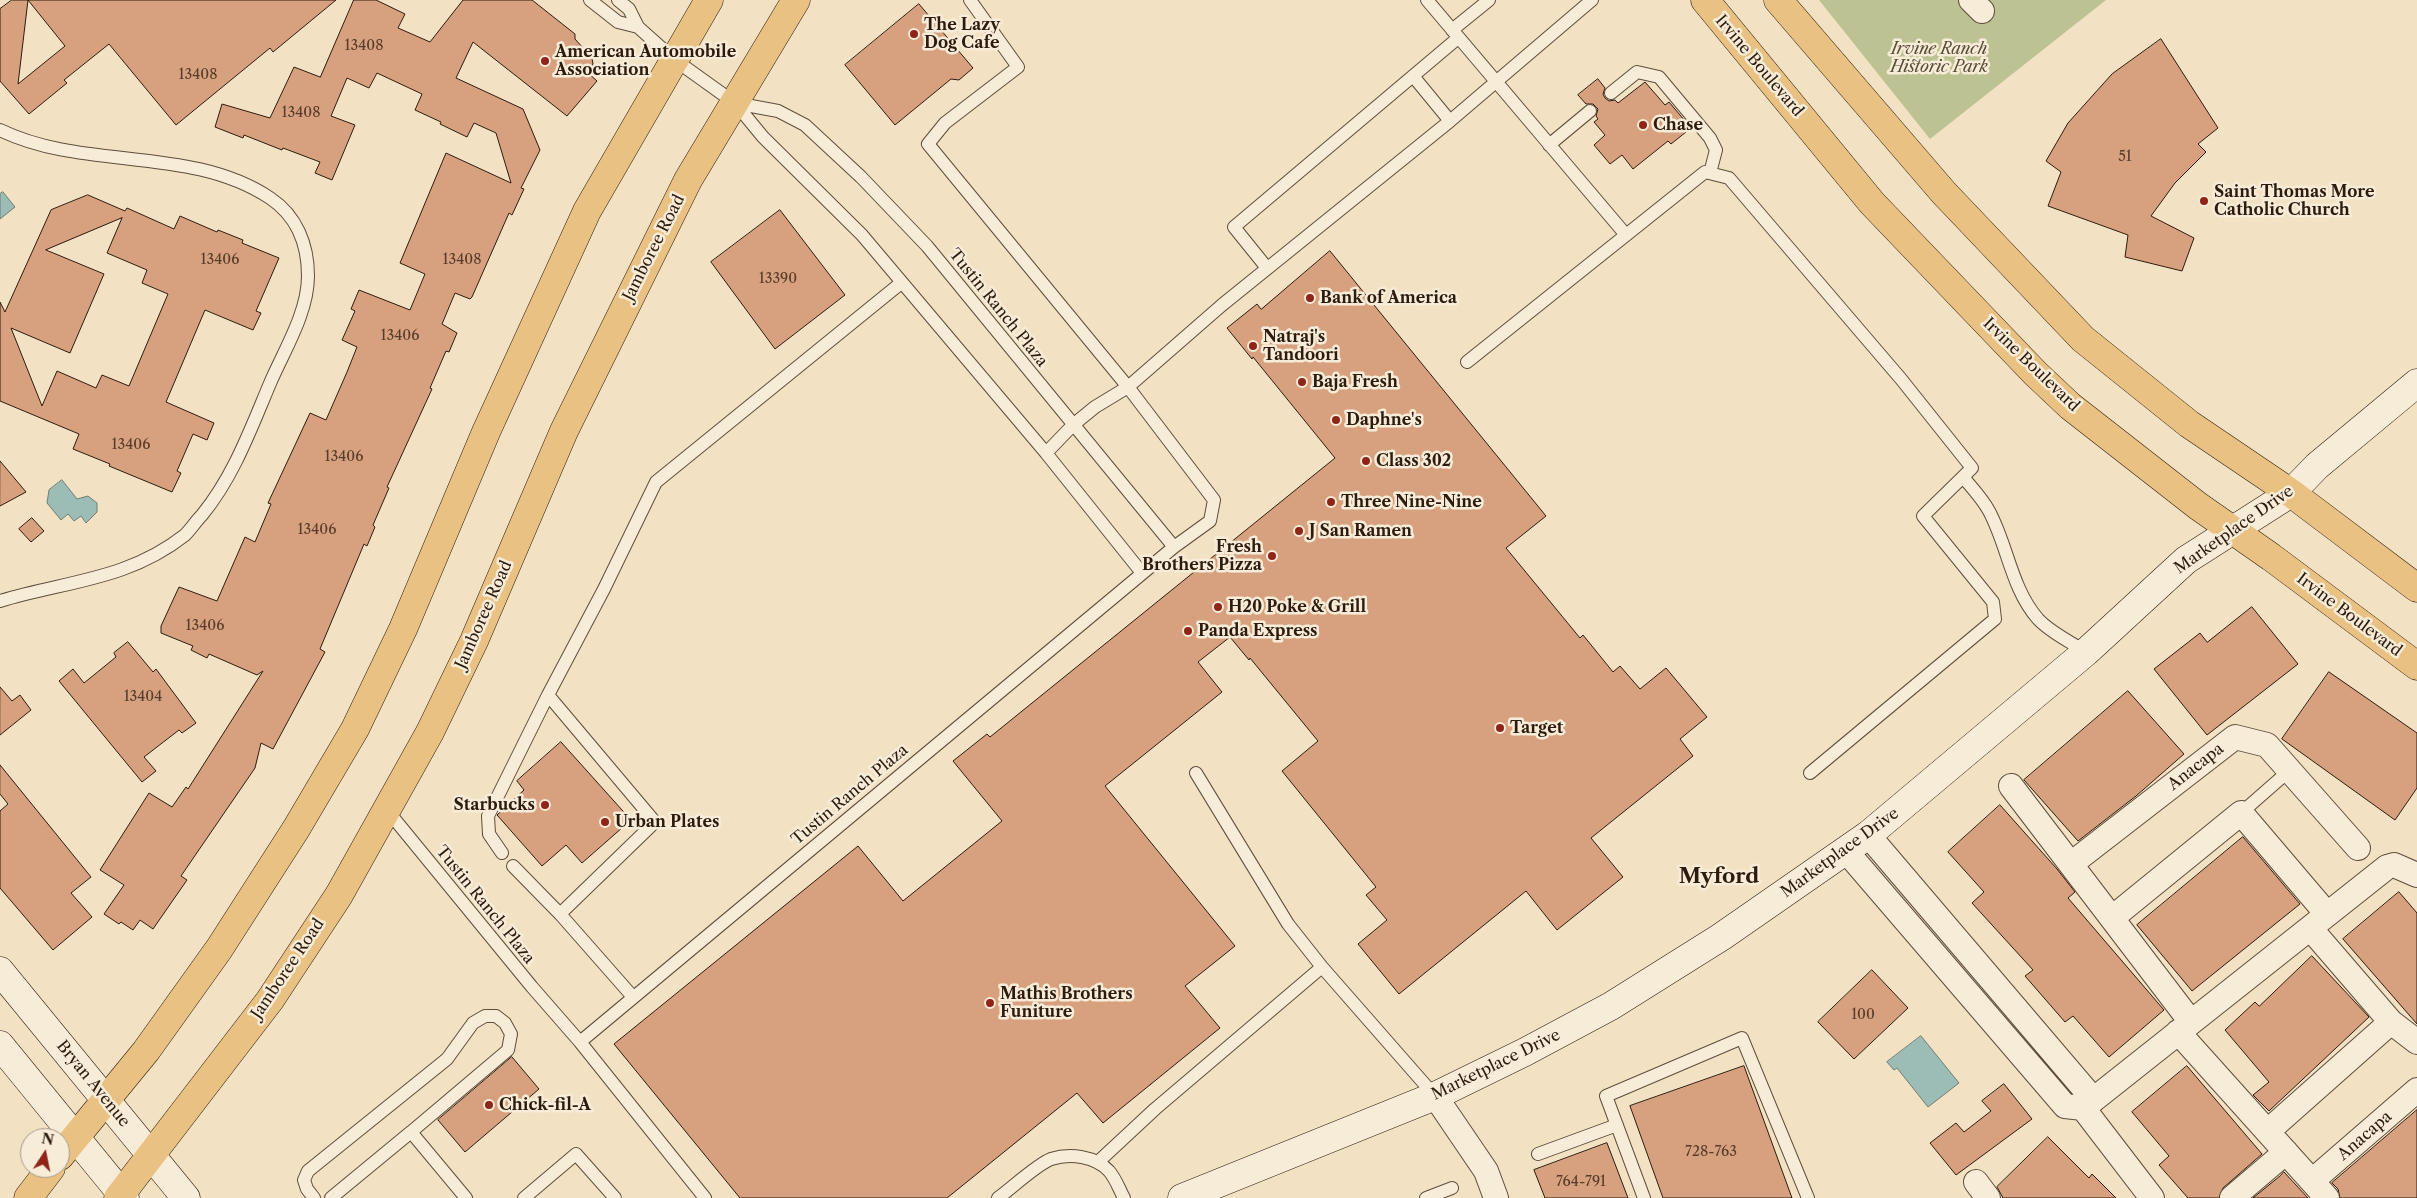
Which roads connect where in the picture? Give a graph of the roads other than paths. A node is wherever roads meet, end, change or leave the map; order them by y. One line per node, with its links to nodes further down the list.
1 (590, 0): 11 (lane, Tustin Ranch Plaza)
2 (618, 0): 11 (lane, Tustin Ranch Plaza)
3 (709, 0): 13 (main road)
4 (796, 0): 17 (main road, Jamboree Road)
5 (970, 0): 28 (lane)
6 (1427, 0): 12 (lane)
7 (1489, 0): 12 (lane)
8 (1592, 0): 15 (lane)
9 (1705, 0): 33 (main road, Irvine Boulevard)
10 (1778, 0): 32 (main road)
11 (638, 27): 13 (lane, Tustin Ranch Plaza)
12 (1455, 34): 14 (lane); 15 (lane)
13 (675, 60): 17 (lane, Tustin Ranch Plaza); 68 (main road)
14 (1413, 76): 19 (lane); 24 (lane)
15 (1496, 82): 19 (lane); 21 (lane)
16 (1610, 93): 22 (lane)
17 (735, 103): 25 (lane, Tustin Ranch Plaza); 29 (lane, Tustin Ranch Plaza); 45 (main road, Jamboree Road)
18 (1590, 111): 21 (lane)
19 (1450, 121): 24 (lane)
20 (0, 130): 37 (lane)
21 (1550, 145): 23 (lane)
22 (1710, 173): 23 (lane); 31 (lane)
23 (1626, 235): 26 (lane)
24 (1267, 268): 28 (lane)
25 (902, 284): 30 (lane, Tustin Ranch Plaza); 40 (lane)
26 (1467, 362)
27 (2417, 383): 32 (street, Marketplace Drive)
28 (1128, 387): 29 (lane); 34 (lane)
29 (1073, 425): 30 (lane); 34 (lane, Tustin Ranch Plaza)
30 (1046, 453): 35 (lane, Tustin Ranch Plaza)
31 (1962, 477): 38 (lane); 43 (lane)
32 (2291, 493): 33 (street, Marketplace Drive); 36 (main road)
33 (2232, 530): 38 (street, Marketplace Drive); 39 (main road, Irvine Boulevard)
34 (1174, 547): 35 (lane, Tustin Ranch Plaza)
35 (1142, 574): 59 (lane, Tustin Ranch Plaza)
36 (2417, 588)
37 (0, 601)
38 (2086, 652): 47 (street, Marketplace Drive)
39 (2417, 666)
40 (548, 695): 50 (lane); 54 (lane)
41 (2290, 770): 46 (lane); 48 (street, Anacapa); 51 (street, Anacapa)
42 (1196, 773): 57 (lane)
43 (1810, 773)
44 (2011, 786): 51 (street, Anacapa)
45 (387, 810): 63 (lane, Tustin Ranch Plaza); 78 (main road, Jamboree Road)
46 (2241, 813): 55 (street); 56 (street)
47 (1868, 834): 49 (street, Marketplace Drive); 60 (street)
48 (2358, 848)
49 (1846, 851): 60 (street); 67 (street, Marketplace Drive)
50 (502, 853)
51 (2071, 864): 55 (street, Anacapa)
52 (513, 866): 54 (lane)
53 (2417, 875): 56 (street)
54 (560, 914): 59 (lane)
55 (2112, 918): 62 (street, Anacapa)
56 (2319, 921): 61 (street); 62 (street)
57 (1322, 967): 67 (lane); 79 (lane)
58 (0, 971): 68 (street, Bryan Avenue)
59 (632, 998): 63 (lane, Tustin Ranch Plaza)
60 (2010, 1022): 69 (street)
61 (2391, 1022): 64 (street); 73 (street)
62 (2185, 1027): 69 (street); 73 (street, Anacapa)
63 (580, 1042): 91 (lane, Tustin Ranch Plaza)
64 (2417, 1042)
65 (0, 1045): 71 (street)
66 (2417, 1090): 82 (street, Anacapa)
67 (1435, 1096): 94 (street, Marketplace Drive); 96 (street)
68 (106, 1099): 74 (main road); 78 (street, Bryan Avenue)
69 (2080, 1104): 99 (street)
70 (1617, 1125): 77 (lane); 97 (lane); 98 (lane)
71 (56, 1128)
72 (411, 1132): 86 (lane); 87 (lane); 88 (lane)
73 (2268, 1132): 76 (street, Anacapa)
74 (70, 1144)
75 (70, 1148): 83 (street)
76 (2286, 1152): 82 (street, Anacapa); 100 (street)
77 (1538, 1154)
78 (151, 1155): 83 (main road, Jamboree Road); 85 (street, Bryan Avenue)
79 (1098, 1162): 92 (lane); 93 (lane)
80 (43, 1178): 84 (main road)
81 (1452, 1188): 95 (lane)
82 (2320, 1189)
83 (121, 1197)
84 (28, 1198)
85 (186, 1198)
86 (314, 1198)
87 (331, 1198)
88 (466, 1198)
89 (524, 1198): 90 (lane)
90 (615, 1198)
91 (705, 1198)
92 (998, 1198)
93 (1124, 1198)
94 (1182, 1198)
95 (1426, 1198)
96 (1496, 1198)
97 (1644, 1198)
98 (1808, 1198)
99 (2152, 1198)
100 (2232, 1198)

